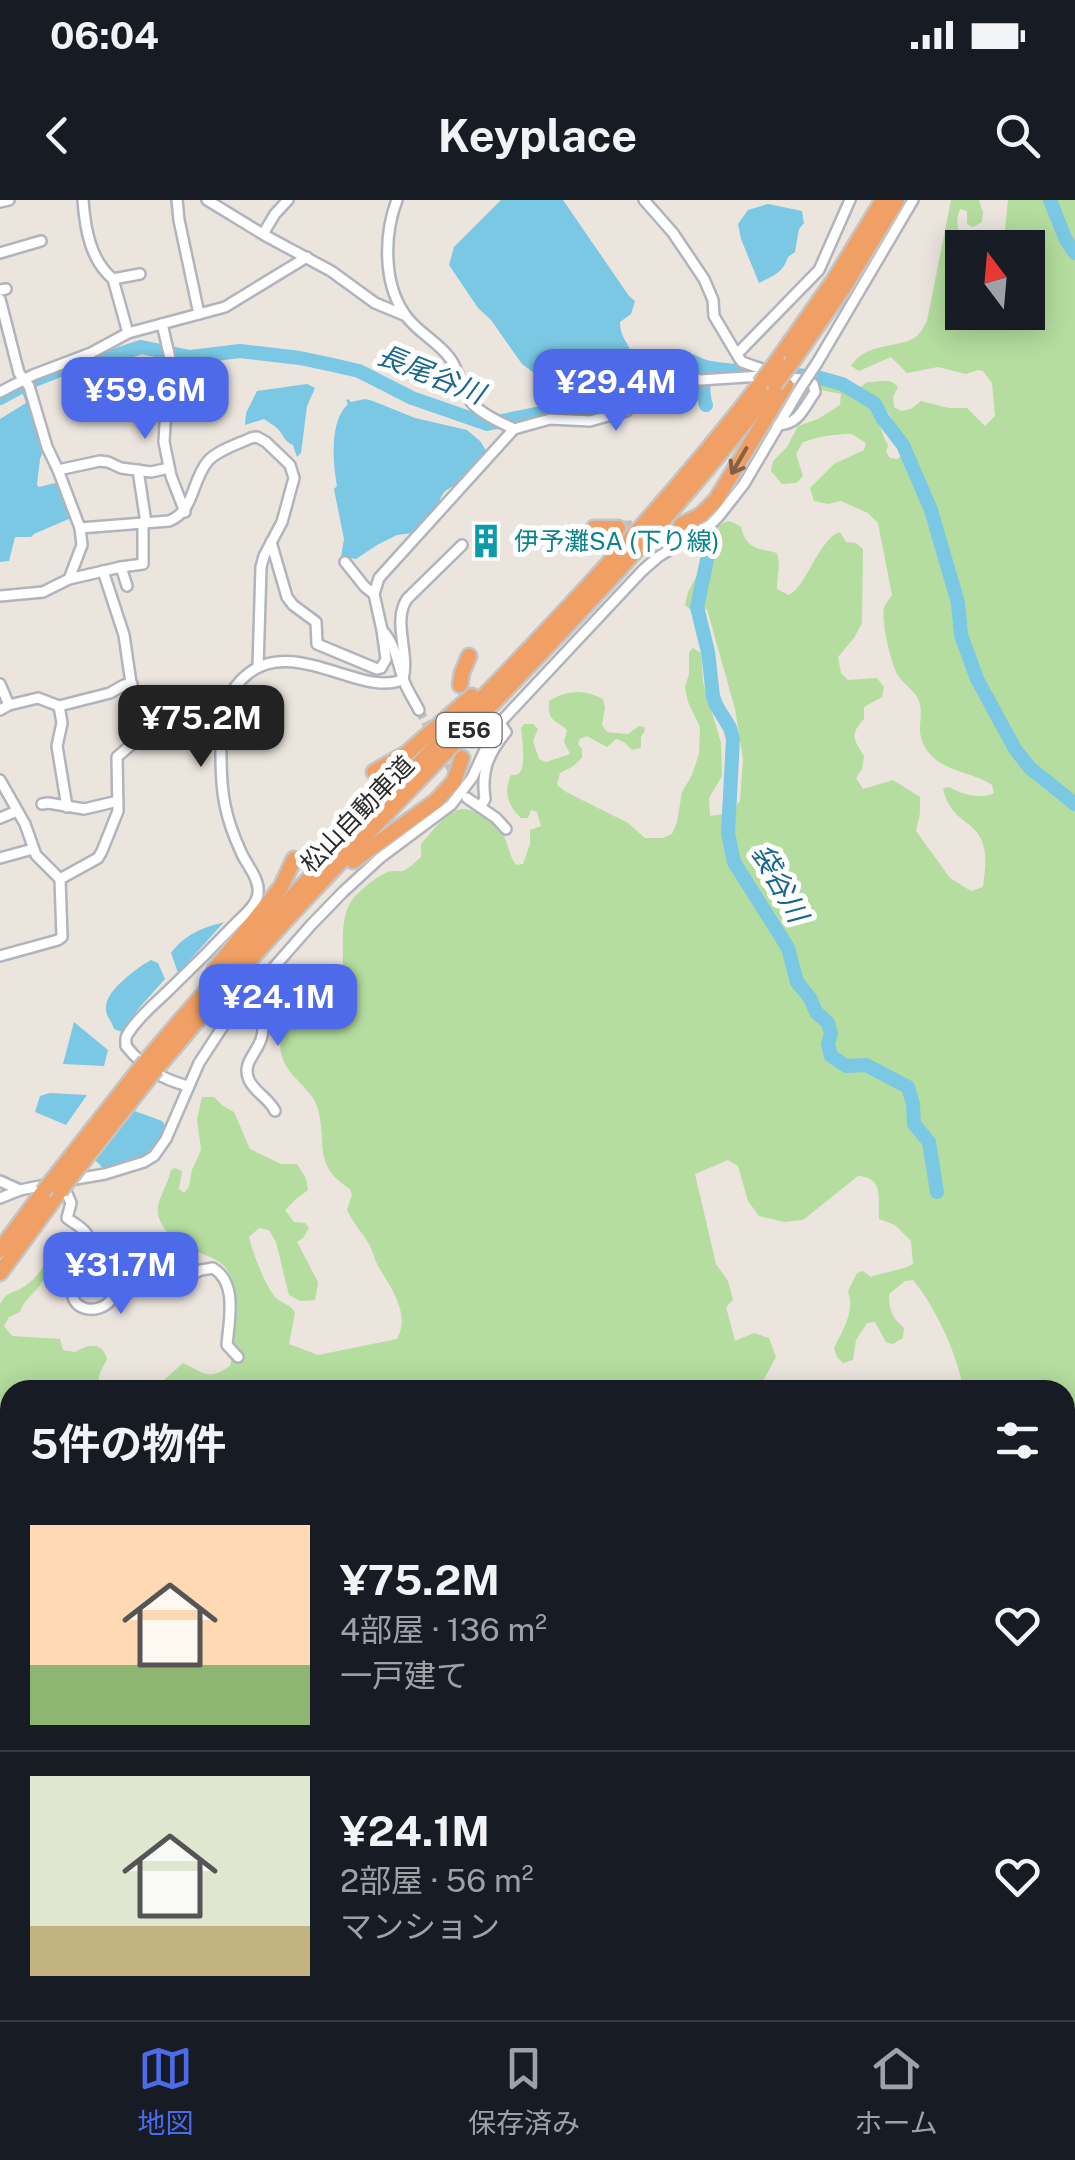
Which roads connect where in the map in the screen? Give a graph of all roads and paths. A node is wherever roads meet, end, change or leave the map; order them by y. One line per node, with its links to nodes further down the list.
1 (9, 200): 11 (street)
2 (83, 200): 17 (street)
3 (178, 200): 19 (street)
4 (207, 200): 12 (street)
5 (396, 200): 20 (street)
6 (644, 200): 23 (street)
7 (850, 200): 23 (street)
8 (913, 200): 24 (street)
9 (286, 201): 12 (street)
10 (891, 201): 24 (highway); 24 (highway, 松山自動車道 / E56)
11 (0, 202)
12 (263, 234): 15 (street)
13 (40, 241): 14 (street)
14 (0, 253)
15 (307, 257): 19 (street); 20 (street)
16 (140, 274): 17 (street)
17 (113, 279): 22 (street)
18 (0, 300): 25 (street)
19 (199, 314): 21 (street)
20 (404, 314): 29 (street)
21 (162, 324): 22 (street); 30 (street)
22 (128, 333): 25 (street)
23 (738, 353): 26 (street)
24 (797, 362): 26 (highway); 26 (highway, 松山自動車道 / E56, bridge)
25 (24, 379): 27 (street); 31 (street)
26 (774, 381): 28 (street); 28 (street); 29 (street); 35 (highway, one-way to 35); 43 (highway, 松山自動車道 / E56); 77 (highway, 松山自動車道 / E56)
27 (0, 392)
28 (778, 425): 59 (street)
29 (514, 429): 47 (street)
30 (169, 468): 32 (street); 33 (street)
31 (58, 470): 32 (street); 36 (street)
32 (138, 470): 34 (street)
33 (185, 512): 34 (street); 39 (street)
34 (144, 523): 36 (street); 42 (street)
35 (680, 525)
36 (80, 528): 45 (street)
37 (594, 528): 38 (highway)
38 (618, 528)
39 (272, 542): 49 (street); 51 (street)
40 (462, 546): 52 (street)
41 (345, 562): 47 (street)
42 (121, 566): 44 (street); 46 (street)
43 (606, 567): 61 (highway); 78 (highway, 松山自動車道 / E56)
44 (103, 571): 45 (street); 54 (street)
45 (69, 579): 48 (street)
46 (127, 586)
47 (374, 594): 49 (street)
48 (0, 596)
49 (382, 630): 52 (street)
50 (468, 656): 55 (highway)
51 (258, 668): 52 (street); 79 (street)
52 (403, 680): 58 (street)
53 (0, 684): 57 (street)
54 (132, 684): 56 (street); 64 (street)
55 (460, 684)
56 (59, 706): 57 (street); 66 (street)
57 (4, 708)
58 (419, 710)
59 (500, 723): 67 (street); 76 (street)
60 (462, 758): 77 (highway)
61 (374, 772)
62 (0, 780): 68 (street)
63 (467, 798): 67 (street)
64 (118, 801): 66 (street); 74 (street)
65 (42, 804): 66 (street)
66 (67, 807)
67 (480, 807): 70 (street)
68 (17, 811): 69 (street); 71 (street)
69 (0, 818)
70 (506, 829)
71 (33, 850): 72 (street); 74 (street)
72 (0, 858)
73 (294, 859): 78 (highway)
74 (60, 879): 75 (street)
75 (0, 956)
76 (262, 980): 79 (street); 80 (street)
77 (230, 984): 78 (highway, 松山自動車道 / E56)
78 (151, 1065): 82 (highway, 松山自動車道 / E56, bridge); 85 (highway, 松山自動車道 / E56, bridge)
79 (188, 1086): 82 (street)
80 (275, 1111)
81 (0, 1181): 83 (street)
82 (61, 1186): 83 (street); 86 (highway, 松山自動車道 / E56); 87 (street)
83 (20, 1190): 84 (street)
84 (0, 1198)
85 (0, 1250)
86 (0, 1273)
87 (238, 1358)

